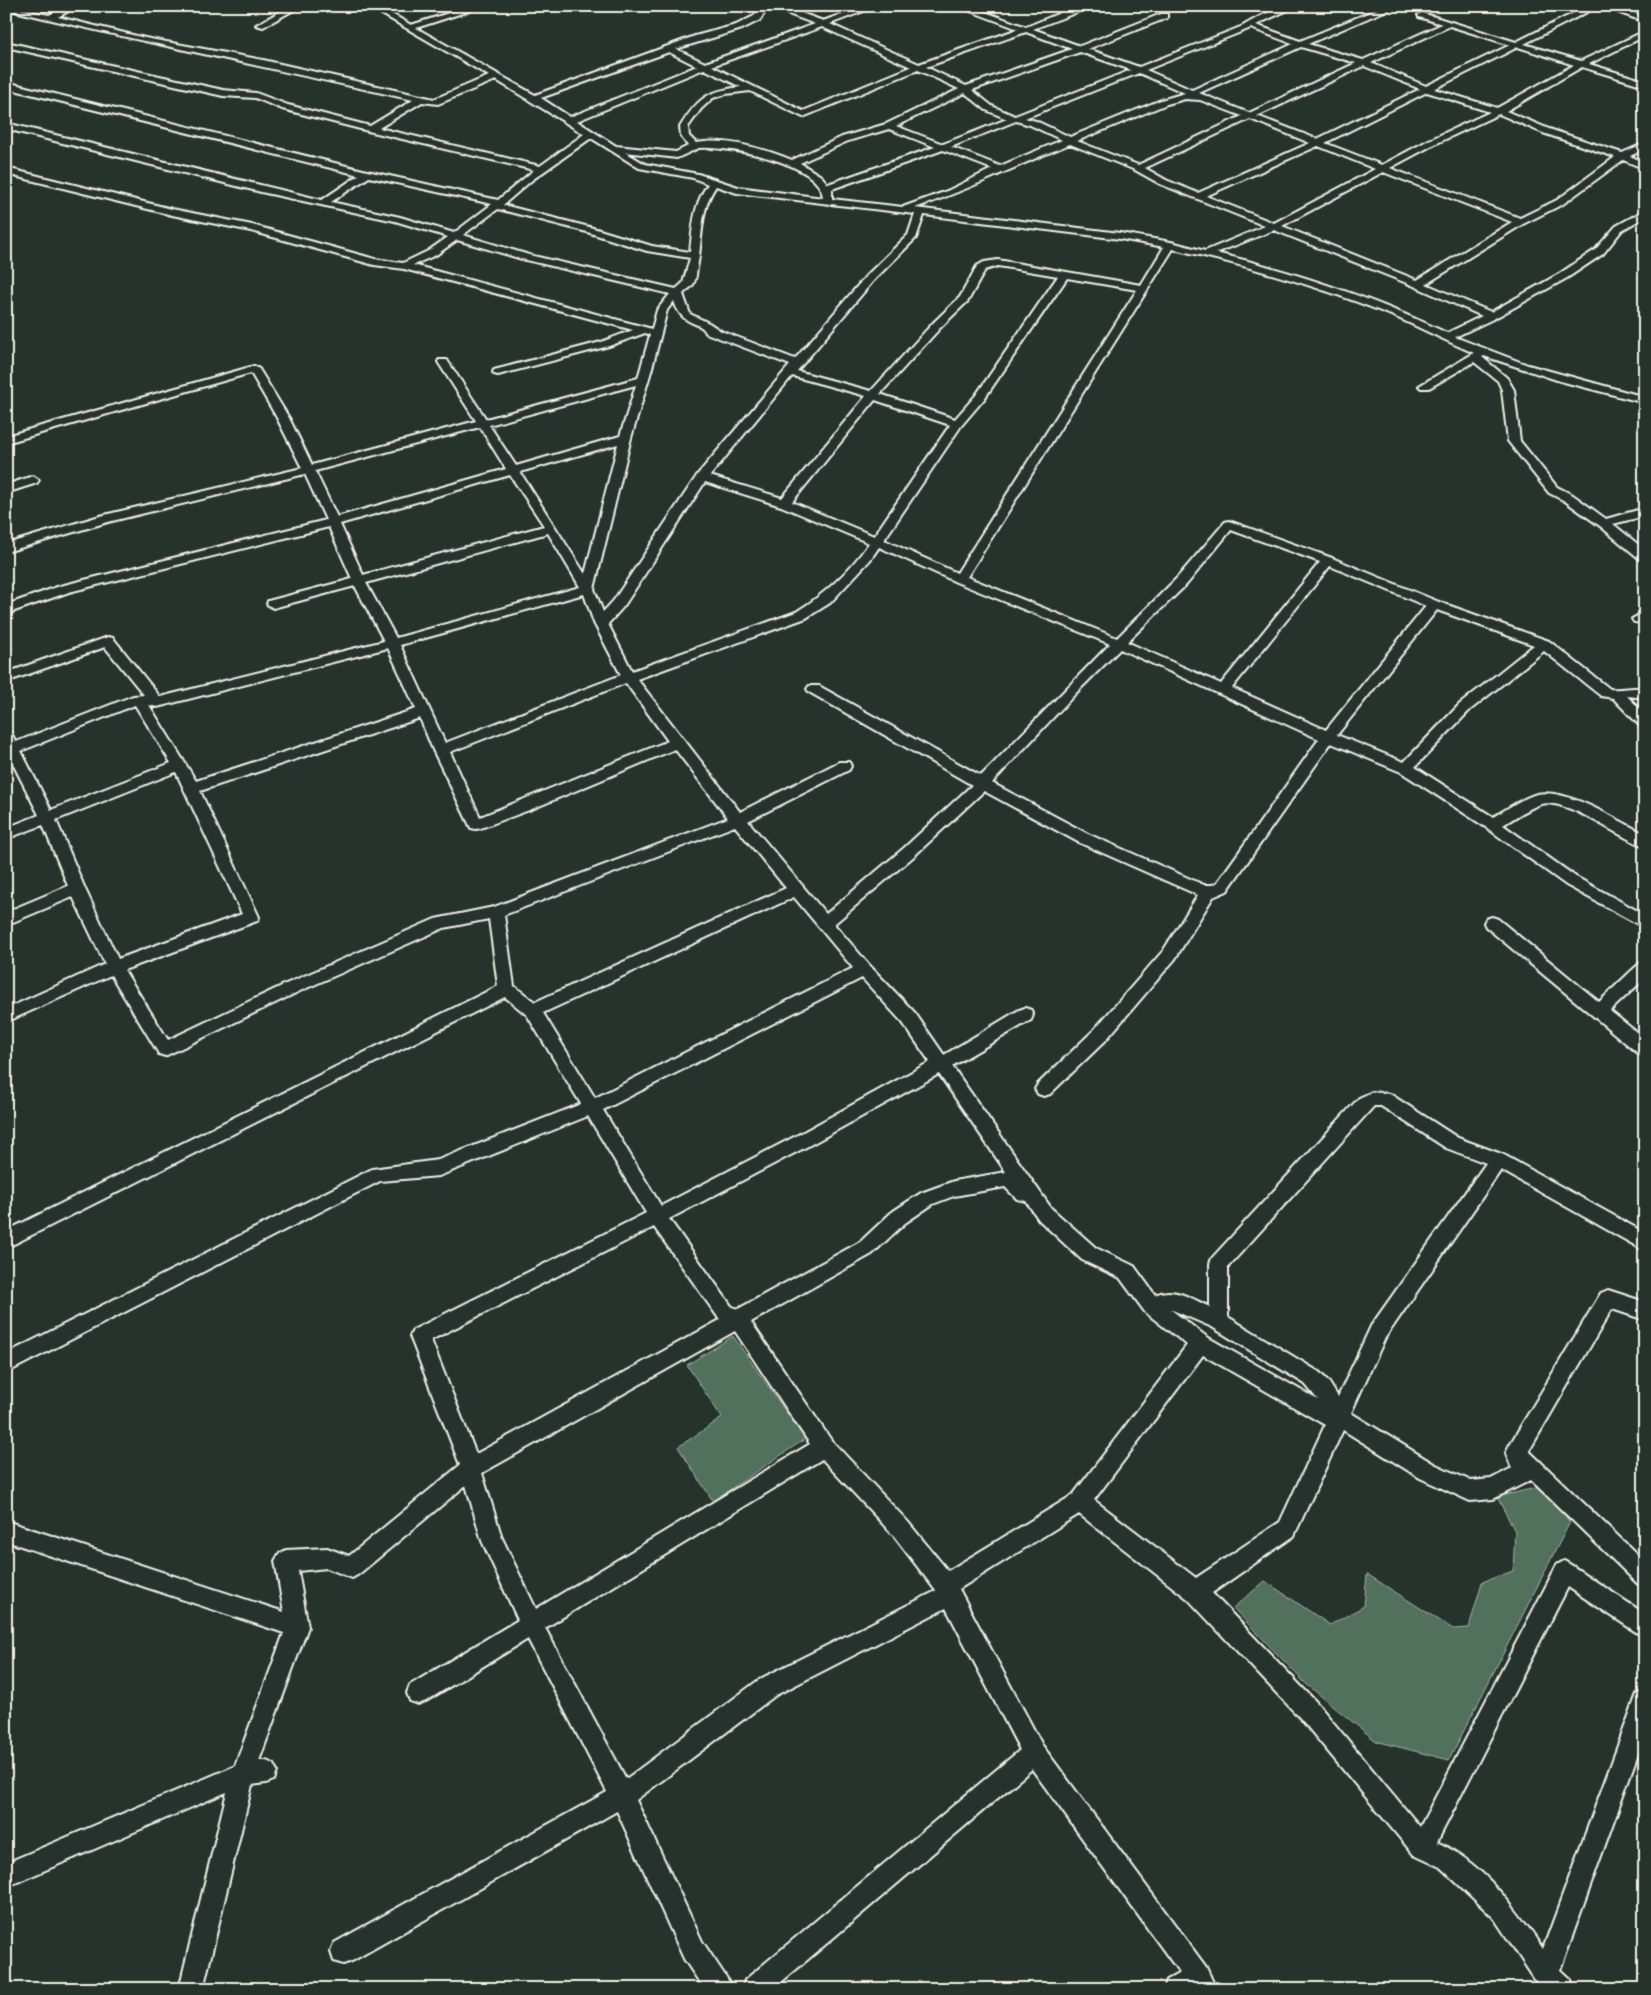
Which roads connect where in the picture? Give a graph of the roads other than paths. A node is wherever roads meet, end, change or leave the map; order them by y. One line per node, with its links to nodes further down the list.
1 (72, 6): 17 (street)
2 (298, 6): 21 (street)
3 (372, 6): 23 (street)
4 (480, 6): 23 (street)
5 (770, 6): 29 (street)
6 (774, 6): 19 (street)
7 (874, 6): 19 (street)
8 (961, 6): 24 (street)
9 (1392, 6): 27 (street)
10 (1595, 6): 28 (street)
11 (1605, 6): 18 (street)
12 (6, 7): 17 (street)
13 (1288, 8): 22 (street)
14 (1075, 10): 24 (street)
15 (1422, 15): 20 (street)
16 (1164, 16): 30 (street)
17 (51, 17): 45 (street)
18 (1645, 20)
19 (824, 24): 33 (street); 34 (street)
20 (1450, 24): 28 (street); 31 (street)
21 (260, 25)
22 (1250, 25): 27 (street); 35 (street)
23 (411, 27): 36 (street)
24 (1028, 29): 30 (street); 34 (street)
25 (1645, 33): 32 (street)
26 (6, 44): 52 (street)
27 (1300, 44): 31 (street); 42 (street)
28 (1517, 44): 32 (street); 41 (street)
29 (670, 49): 33 (street); 43 (street)
30 (1080, 49): 35 (street); 40 (street)
31 (1363, 64): 41 (street); 47 (street)
32 (1582, 64): 37 (street); 46 (street)
33 (704, 66): 39 (street); 49 (street)
34 (916, 68): 39 (street); 40 (street)
35 (1139, 70): 42 (street); 48 (street)
36 (497, 76): 43 (street); 45 (street)
37 (1645, 84)
38 (6, 85): 68 (street)
39 (750, 89): 56 (street)
40 (966, 89): 48 (street); 51 (street)
41 (1428, 90): 46 (street); 55 (street)
42 (1192, 93): 44 (street)
43 (534, 98): 49 (street)
44 (1203, 98): 47 (street); 54 (street)
45 (420, 99): 52 (street)
46 (1499, 111): 60 (street); 65 (street)
47 (1252, 117): 55 (street); 64 (street)
48 (1015, 119): 54 (street); 57 (street)
49 (571, 120): 53 (street)
50 (6, 126): 73 (street)
51 (889, 126): 57 (street); 61 (street)
52 (371, 130): 63 (street)
53 (591, 133): 59 (street); 63 (street)
54 (1070, 140): 64 (street); 66 (street)
55 (1319, 142): 65 (street); 71 (street)
56 (693, 146): 59 (street); 61 (street)
57 (946, 146): 66 (street); 70 (street)
58 (1645, 146): 60 (street)
59 (616, 148): 69 (street)
60 (1622, 156): 62 (street); 78 (street)
61 (792, 164): 70 (street)
62 (1645, 166)
63 (542, 168): 74 (street)
64 (1138, 168): 71 (street)
65 (1382, 168): 78 (street); 79 (street)
66 (1000, 169): 75 (street)
67 (6, 171): 84 (street)
68 (367, 174): 73 (street); 74 (street)
69 (714, 182): 72 (street); 83 (street)
70 (827, 187): 72 (street)
71 (1198, 196): 79 (street)
72 (828, 200): 75 (street)
73 (323, 203): 80 (street)
74 (498, 205): 80 (street); 83 (street)
75 (900, 210): 76 (street)
76 (920, 212): 81 (street); 97 (street)
77 (1645, 213): 90 (street)
78 (1520, 222): 86 (street)
79 (1275, 226): 82 (street); 86 (street)
80 (456, 237): 84 (street); 88 (street)
81 (1171, 245): 82 (street); 87 (street)
82 (1206, 254): 94 (street)
83 (695, 256): 88 (street)
84 (404, 266): 91 (street)
85 (1063, 276): 87 (street); 101 (street); 104 (street)
86 (1418, 284): 90 (street)
87 (1143, 288): 121 (street)
88 (677, 292): 89 (street); 93 (street)
89 (662, 310): 92 (street); 93 (street)
90 (1491, 316): 94 (street)
91 (644, 330): 92 (street); 98 (street)
92 (656, 333): 99 (street)
93 (719, 335): 97 (street)
94 (1448, 336): 95 (street)
95 (1479, 355): 100 (street); 102 (street); 115 (street)
96 (444, 362): 103 (street)
97 (793, 368): 101 (street); 109 (street)
98 (498, 372)
99 (643, 380): 103 (street); 105 (street)
100 (1425, 386)
101 (873, 395): 104 (street); 112 (street)
102 (1645, 400)
103 (482, 423): 107 (street); 108 (street)
104 (957, 424): 117 (street)
105 (625, 438): 108 (street); 123 (street)
106 (6, 440): 107 (street)
107 (307, 470): 114 (street); 118 (street)
108 (513, 470): 114 (street); 116 (street)
109 (702, 477): 112 (street); 127 (street)
110 (33, 480): 111 (street)
111 (6, 489)
112 (785, 503): 117 (street)
113 (1645, 512): 115 (street)
114 (334, 522): 122 (street); 126 (street)
115 (1604, 523): 119 (street)
116 (551, 528): 122 (street); 123 (street)
117 (877, 540): 121 (street); 131 (street)
118 (6, 548)
119 (1645, 557)
120 (1328, 561): 125 (street); 129 (street); 134 (street)
121 (960, 579): 129 (street)
122 (359, 581): 124 (street); 128 (street)
123 (588, 589): 127 (street); 128 (street)
124 (273, 604)
125 (1434, 605): 130 (street); 141 (street)
126 (6, 610)
127 (601, 623): 131 (street)
128 (392, 643): 138 (street); 139 (street)
129 (1118, 643): 134 (street); 148 (street)
130 (1544, 644): 135 (street); 147 (street)
131 (629, 677): 142 (street); 144 (street)
132 (6, 678): 138 (street)
133 (814, 689): 148 (street)
134 (1223, 690): 141 (street)
135 (1618, 694): 136 (street); 140 (street)
136 (1645, 694)
137 (138, 699): 138 (street); 143 (street); 145 (street)
138 (157, 702)
139 (423, 712): 144 (street); 149 (street)
140 (1645, 723)
141 (1328, 737): 147 (street); 157 (street)
142 (678, 742): 144 (street); 151 (street)
143 (8, 746): 150 (street)
144 (440, 750)
145 (180, 765): 149 (street); 150 (street)
146 (844, 766): 151 (street)
147 (1406, 768): 152 (street)
148 (983, 783): 157 (street); 160 (street)
149 (192, 788): 164 (street)
150 (48, 819): 153 (street); 155 (street)
151 (739, 819): 156 (street); 158 (street)
152 (1492, 824): 154 (street); 161 (street)
153 (6, 834)
154 (1645, 841)
155 (77, 889): 159 (street); 164 (street)
156 (798, 889): 160 (street); 167 (street)
157 (1208, 892): 173 (street)
158 (496, 912): 164 (street); 166 (street)
159 (6, 919)
160 (825, 922): 165 (street)
161 (1645, 922)
162 (1492, 923): 168 (street)
163 (1645, 966): 168 (street)
164 (114, 967): 170 (street)
165 (864, 970): 172 (street); 174 (street)
166 (506, 990): 167 (street); 178 (street)
167 (534, 1010): 174 (street)
168 (1599, 1011): 171 (street)
169 (1025, 1015): 172 (street)
170 (6, 1016)
171 (1645, 1049)
172 (941, 1066): 176 (street); 177 (street)
173 (1044, 1090)
174 (593, 1107): 177 (street); 185 (street)
175 (1498, 1160): 179 (street); 183 (street); 186 (street)
176 (1045, 1214): 180 (street); 182 (street)
177 (657, 1216): 182 (street); 189 (street)
178 (6, 1240)
179 (1645, 1243)
180 (1152, 1306): 183 (street); 184 (street)
181 (1645, 1311): 188 (street)
182 (737, 1318): 187 (street); 189 (street)
183 (1219, 1321): 186 (street)
184 (1200, 1343): 186 (street); 190 (street)
185 (6, 1364)
186 (1338, 1419): 188 (street); 194 (street)
187 (824, 1447): 193 (street); 195 (street)
188 (1516, 1453): 192 (street)
189 (471, 1468): 195 (street); 196 (street)
190 (1080, 1502): 193 (street); 194 (street)
191 (6, 1531): 196 (street)
192 (1645, 1577)
193 (948, 1590): 200 (street); 202 (street)
194 (1196, 1591): 203 (street)
195 (531, 1623): 198 (street); 202 (street)
196 (297, 1627): 201 (street)
197 (1645, 1627): 203 (street)
198 (418, 1693)
199 (1645, 1702): 207 (street)
200 (1034, 1752): 206 (street); 210 (street)
201 (255, 1773): 204 (street); 208 (street)
202 (622, 1796): 205 (street); 209 (street)
203 (1422, 1847): 207 (street)
204 (6, 1875)
205 (343, 1952)
206 (1200, 1982): 211 (street)
207 (1554, 1982)
208 (191, 1989)
209 (719, 1989)
210 (754, 1989)
211 (1176, 1989)

